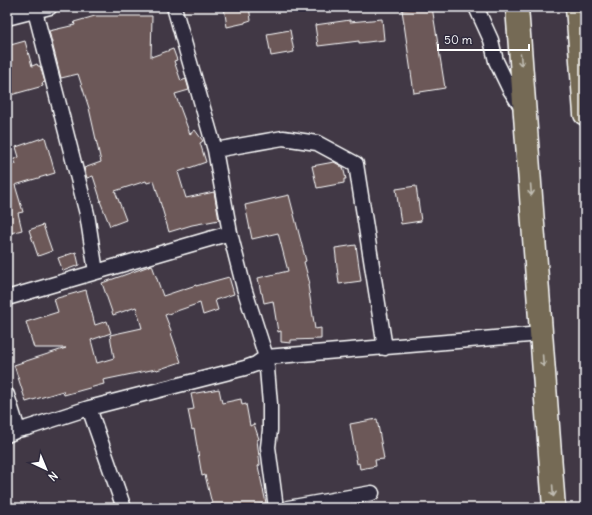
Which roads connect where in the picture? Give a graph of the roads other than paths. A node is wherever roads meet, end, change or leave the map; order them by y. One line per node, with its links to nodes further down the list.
1 (50, 7): 6 (street)
2 (174, 7): 12 (street)
3 (476, 7): 10 (street)
4 (518, 7): 10 (highway, one-way to 10)
5 (577, 7): 8 (highway)
6 (35, 11): 7 (street); 14 (street)
7 (7, 18)
8 (582, 33): 9 (highway)
9 (584, 75): 11 (highway)
10 (525, 112): 16 (highway, one-way to 16)
11 (585, 114)
12 (215, 150): 13 (street); 17 (street)
13 (230, 233): 14 (street); 18 (street)
14 (96, 272): 15 (street)
15 (7, 298)
16 (542, 334): 17 (street); 26 (highway, one-way to 26)
17 (385, 348): 18 (street)
18 (266, 357): 20 (street); 24 (street)
19 (7, 395): 21 (street)
20 (89, 408): 21 (street); 23 (street)
21 (12, 432)
22 (372, 493): 25 (street)
23 (124, 508)
24 (276, 508)
25 (288, 508)
26 (554, 508)

